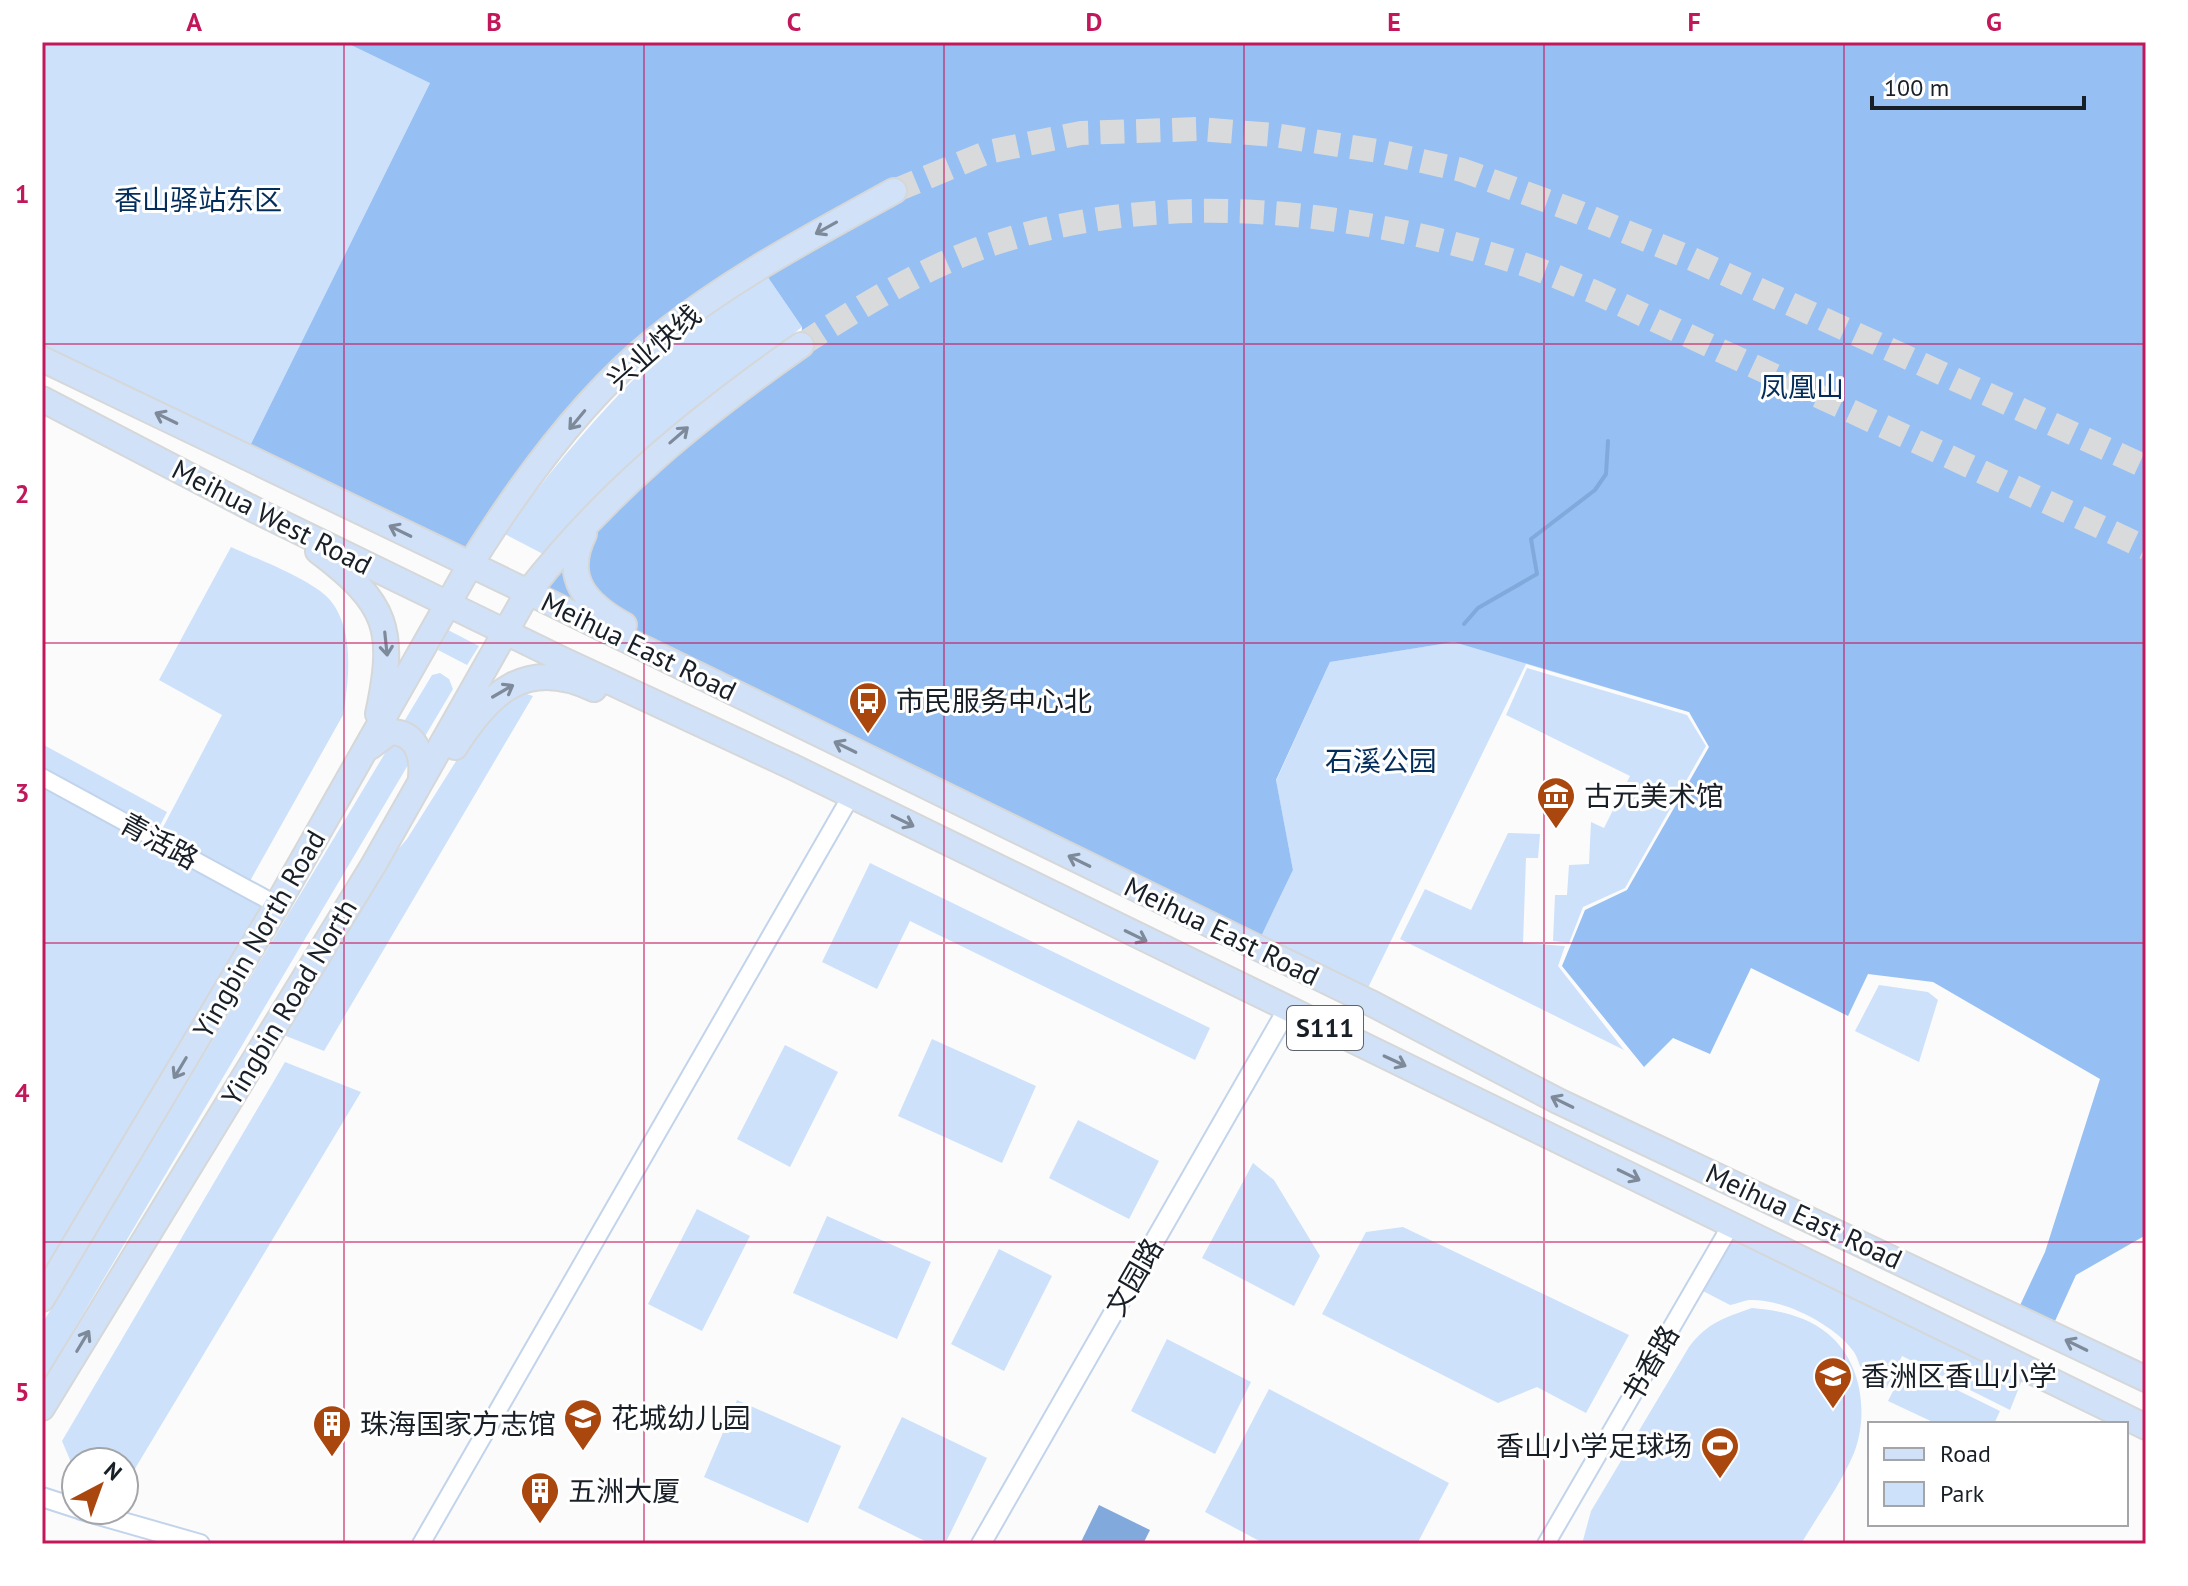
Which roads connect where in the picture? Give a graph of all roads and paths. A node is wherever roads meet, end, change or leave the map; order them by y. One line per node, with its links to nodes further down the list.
1 (894, 191): 7 (main road, 兴业快线, one-way to 7)
2 (801, 345): 6 (main road, one-way to 2)
3 (42, 359): 7 (main road, Meihua West Road, one-way to 3)
4 (42, 399): 5 (main road, Meihua West Road)
5 (259, 512): 9 (main road, Meihua West Road); 12 (main road, one-way to 12)
6 (589, 523): 8 (main road); 11 (main road)
7 (470, 565): 8 (main road, Meihua East Road / S111); 9 (main road, Yingbin North Road)
8 (528, 592): 10 (main road, Yingbin Road North); 11 (main road, Meihua East Road / S111)
9 (449, 604): 10 (main road, Meihua West Road); 12 (main road, Yingbin North Road)
10 (504, 630): 13 (main road, Meihua East Road / S111); 15 (main road, Yingbin Road North)
11 (800, 725): 22 (main road, Meihua East Road / S111, one-way to 11)
12 (369, 744): 15 (main road); 18 (main road, Yingbin North Road)
13 (793, 767): 16 (main road, Meihua East Road / S111); 17 (main road, one-way to 13)
14 (42, 777): 18 (street, 青活路)
15 (421, 777): 17 (main road, Yingbin Road North)
16 (851, 796): 19 (main road, Meihua East Road / S111, one-way to 19); 27 (street)
17 (374, 864): 23 (main road, Yingbin Road North, one-way to 17)
18 (277, 905): 21 (main road, Yingbin North Road, one-way to 21)
19 (1287, 1010): 20 (main road, Meihua East Road / S111, one-way to 20); 28 (street, 文园路)
20 (1731, 1225): 24 (main road, Meihua East Road / S111); 29 (street, 书香路)
21 (42, 1299)
22 (2146, 1379)
23 (42, 1408)
24 (2146, 1427)
25 (137, 1526): 26 (street)
26 (200, 1544)
27 (421, 1544)
28 (981, 1544)
29 (1546, 1544)

